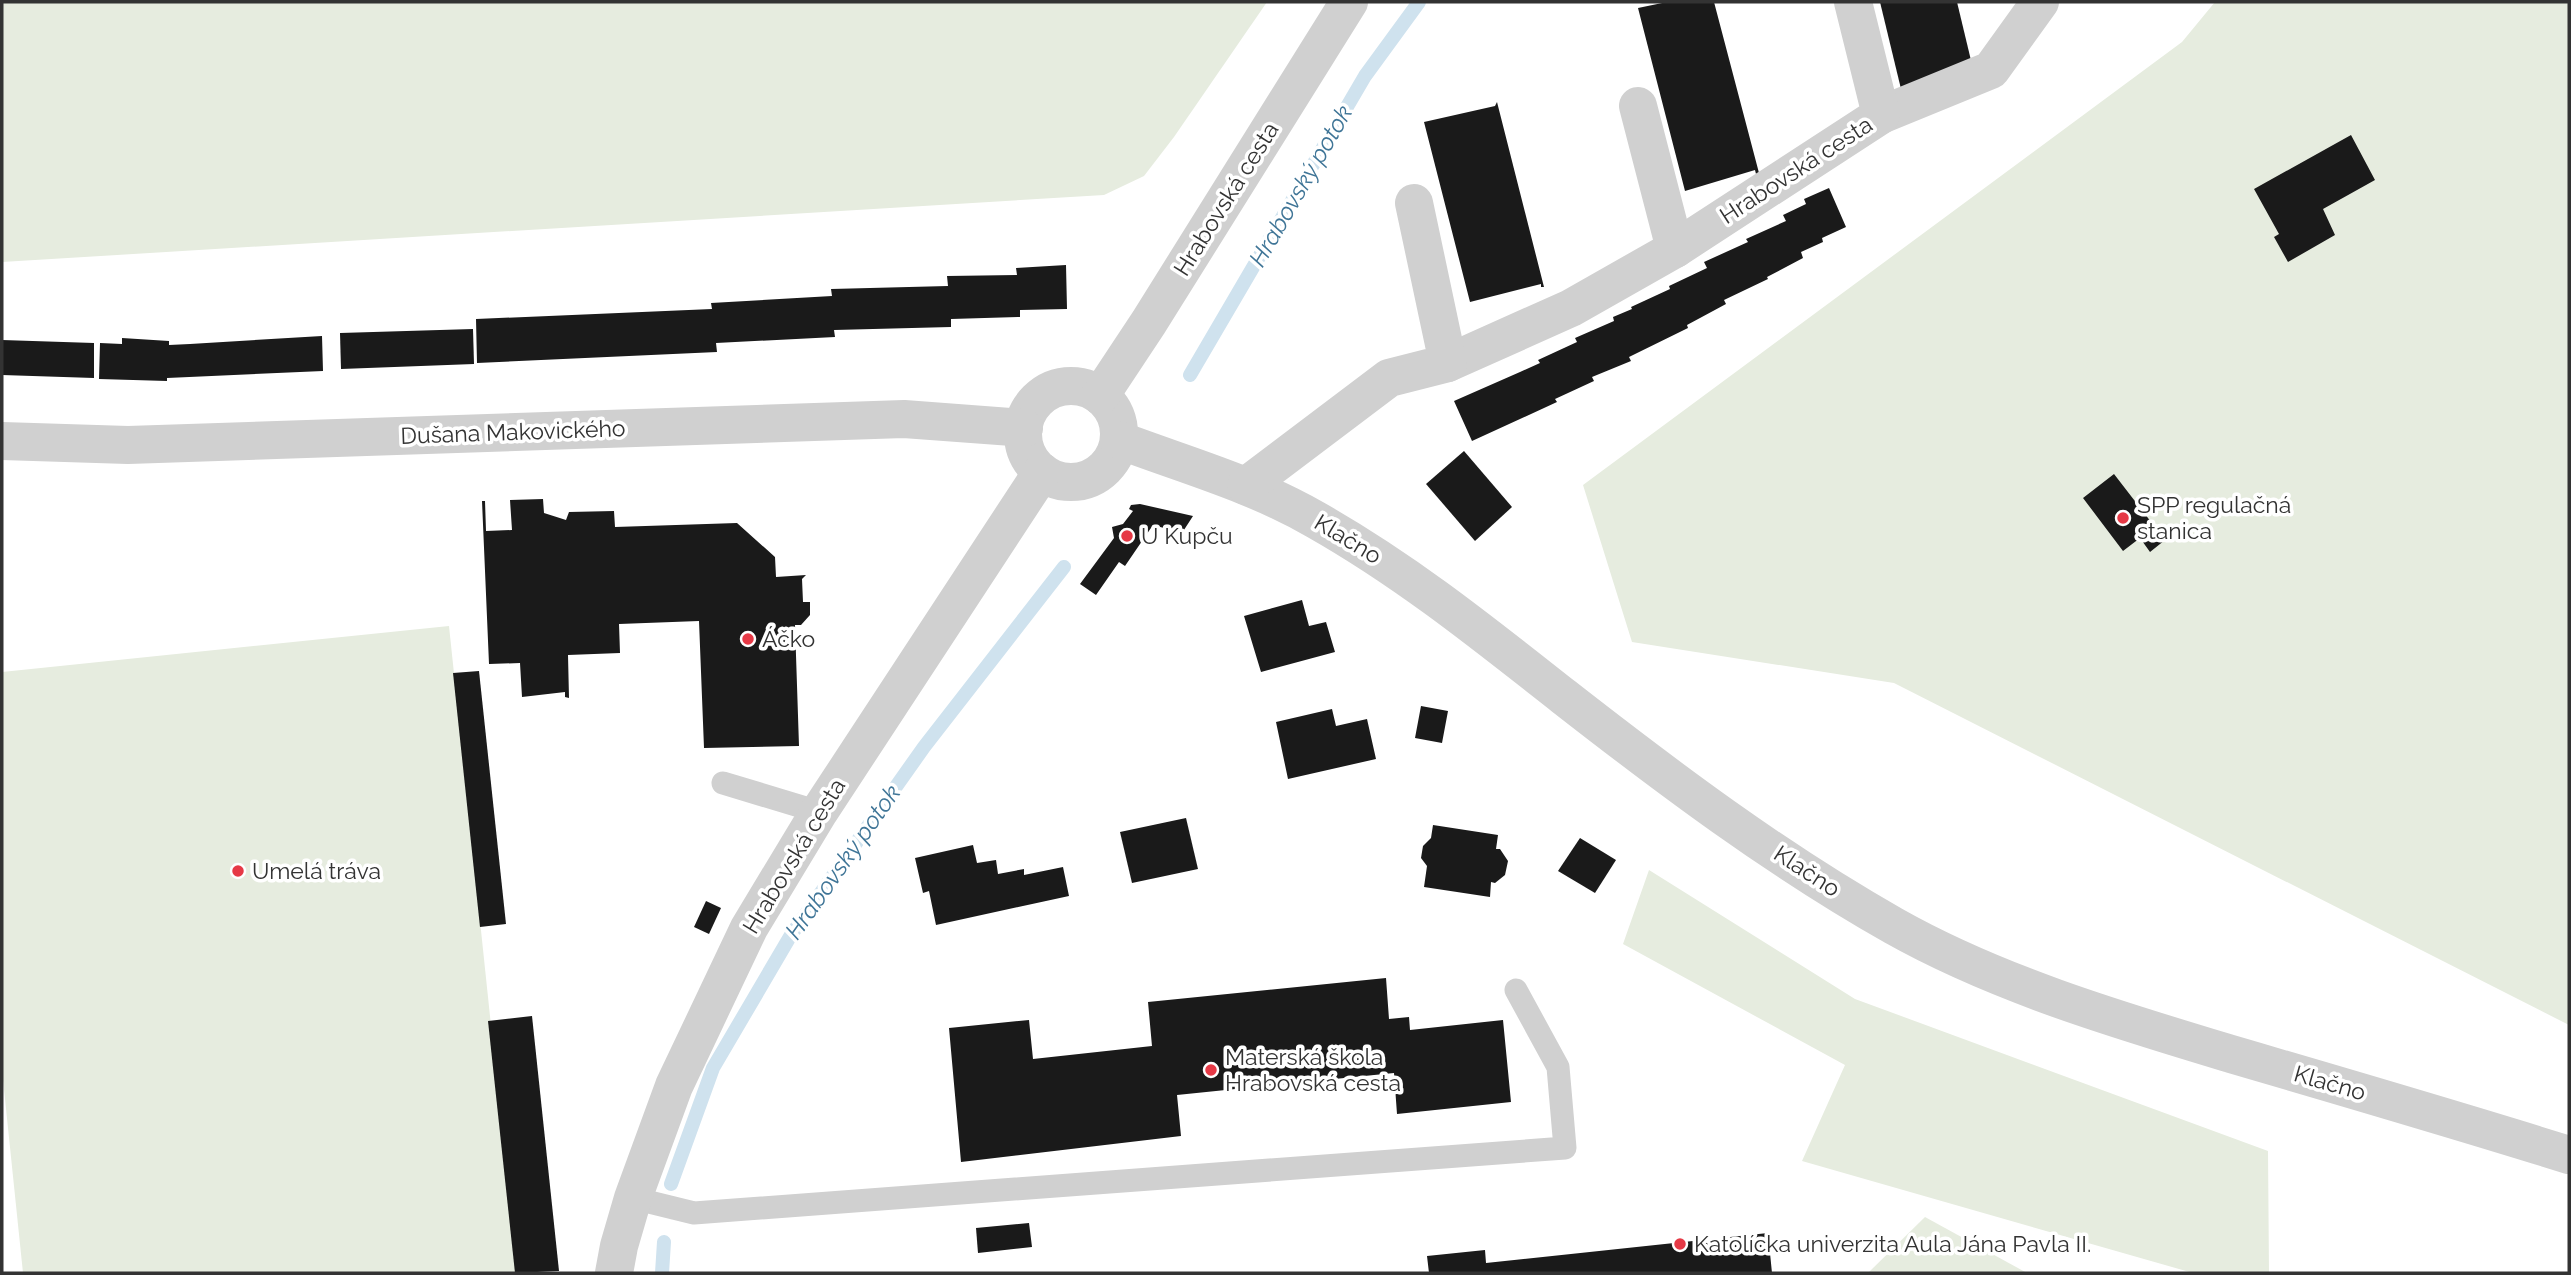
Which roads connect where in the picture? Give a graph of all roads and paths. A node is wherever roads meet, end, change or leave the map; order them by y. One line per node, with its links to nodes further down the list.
1 (1349, 2): 9 (street, Hrabovská cesta)
2 (1853, 2): 5 (street, Hrabovská cesta)
3 (2040, 2): 5 (street, Hrabovská cesta)
4 (1638, 106): 7 (street)
5 (1881, 115): 7 (street, Hrabovská cesta)
6 (1414, 203): 8 (street)
7 (1675, 249): 8 (street, Hrabovská cesta)
8 (1448, 363): 14 (street, Hrabovská cesta)
9 (1100, 396): 10 (street); 11 (street)
10 (1024, 428): 12 (street, Dušana Makovického); 13 (street)
11 (1119, 439): 13 (street); 14 (street, Klačno)
12 (2, 441)
13 (1042, 472): 16 (street, Hrabovská cesta)
14 (1247, 486): 18 (street, Klačno)
15 (723, 783): 16 (lane)
16 (819, 812): 19 (street, Hrabovská cesta)
17 (1517, 990): 19 (lane)
18 (2569, 1155)
19 (633, 1198): 20 (street, Hrabovská cesta)
20 (614, 1273)

